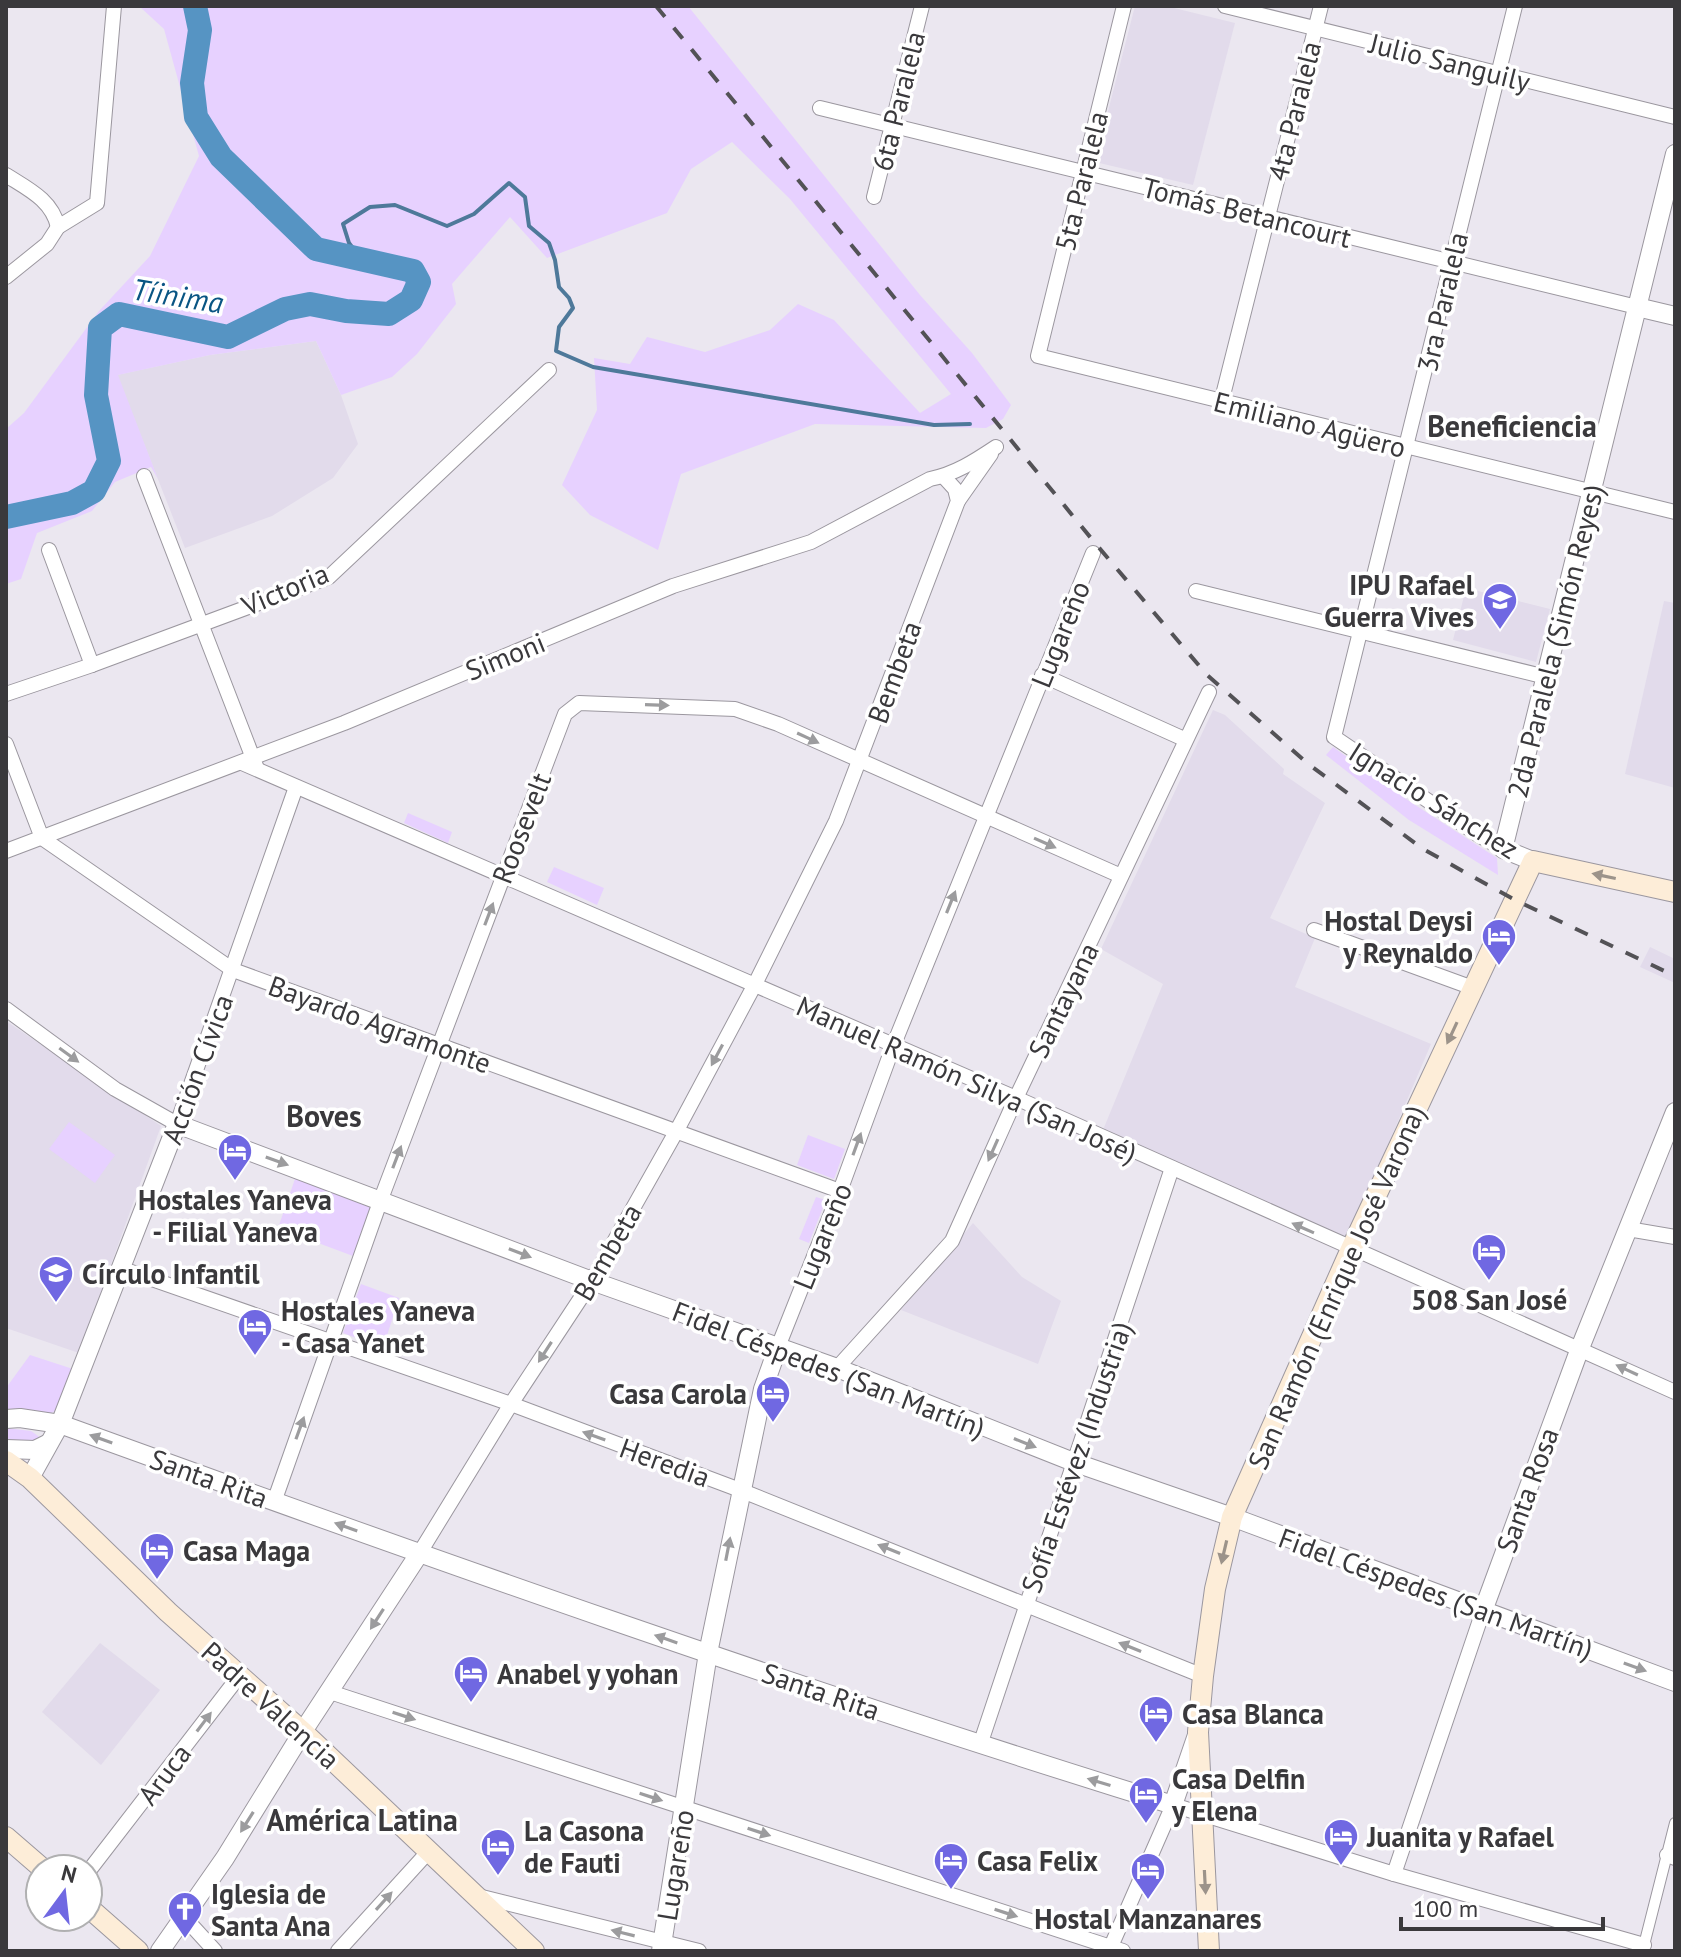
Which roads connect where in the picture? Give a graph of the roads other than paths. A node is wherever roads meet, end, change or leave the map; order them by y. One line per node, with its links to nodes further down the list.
1 (114, 6): 17 (street)
2 (922, 6): 11 (street, 6ta Paralela)
3 (1124, 6): 13 (street, 5ta Paralela)
4 (1225, 6): 7 (street, Julio Sanguily)
5 (1321, 6): 7 (street, 4ta Paralela)
6 (1515, 6): 8 (street, 3ra Paralela)
7 (1315, 28): 8 (street, Julio Sanguily); 16 (street, 4ta Paralela)
8 (1499, 74): 10 (street, Julio Sanguily); 18 (street, 3ra Paralela)
9 (820, 108): 11 (street, Tomás Betancourt)
10 (1675, 117)
11 (892, 125): 13 (street, Tomás Betancourt); 15 (street, 6ta Paralela)
12 (1675, 154): 20 (street, 2da Paralela (Simón Reyes))
13 (1083, 172): 16 (street, Tomás Betancourt); 22 (street, 5ta Paralela)
14 (6, 175): 17 (street)
15 (874, 197)
16 (1268, 217): 18 (street, Tomás Betancourt); 24 (street, 4ta Paralela)
17 (58, 227): 19 (street)
18 (1451, 262): 20 (street, Tomás Betancourt); 26 (street, 3ra Paralela)
19 (6, 277)
20 (1637, 307): 21 (street, Tomás Betancourt); 29 (street, 2da Paralela (Simón Reyes))
21 (1675, 316)
22 (1038, 356): 24 (street, Emiliano Agüero)
23 (549, 370): 35 (street, Victoria)
24 (1221, 403): 26 (street, Emiliano Agüero)
25 (996, 447): 28 (street, Simoni); 30 (street, Bembeta)
26 (1406, 447): 29 (street, Emiliano Agüero); 36 (street, 3ra Paralela)
27 (144, 476): 35 (street)
28 (944, 477): 30 (street); 46 (street, Simoni)
29 (1591, 492): 31 (street, Emiliano Agüero); 39 (street, 2da Paralela (Simón Reyes))
30 (958, 501): 45 (street, Bembeta)
31 (1675, 512)
32 (49, 550): 37 (street)
33 (1093, 553): 38 (street, Lugareño)
34 (1196, 591): 36 (street)
35 (202, 623): 37 (street, Victoria); 46 (street)
36 (1361, 631): 39 (street); 42 (street, 3ra Paralela)
37 (92, 665): 41 (street, Victoria)
38 (1042, 675): 43 (street); 48 (street, Lugareño)
39 (1546, 677): 50 (street, 2da Paralela (Simón Reyes))
40 (1209, 692): 43 (street, Santayana)
41 (6, 694)
42 (1334, 737): 50 (street, Ignacio Sánchez)
43 (1184, 739): 54 (street, Santayana)
44 (6, 744): 49 (street)
45 (861, 762): 48 (street, Roosevelt); 53 (street, Roosevelt, one-way to 45); 58 (street, Bembeta)
46 (251, 764): 47 (street, Manuel Ramón Silva (San José)); 49 (street, Simoni)
47 (296, 787): 53 (street, Manuel Ramón Silva (San José)); 57 (street, Acción Cívica)
48 (986, 816): 54 (street, Roosevelt, one-way to 54); 61 (street, Lugareño, one-way to 48)
49 (42, 838): 51 (street, Simoni); 57 (street, Bayardo Agramonte)
50 (1503, 849): 52 (street, Ignacio Sánchez)
51 (6, 851)
52 (1533, 861): 55 (main road, Ignacio Sánchez, one-way to 52); 59 (main road, San Ramón (Enrique José Varona))
53 (503, 876): 58 (street, Manuel Ramón Silva (San José)); 62 (street, Roosevelt, one-way to 53)
54 (1121, 876): 63 (street, Santayana)
55 (1675, 892)
56 (1314, 930): 59 (street)
57 (233, 970): 62 (street, Bayardo Agramonte); 65 (street, Acción Cívica)
58 (754, 986): 61 (street, Manuel Ramón Silva (San José)); 66 (street, Bembeta, one-way to 66)
59 (1473, 988): 72 (main road, San Ramón (Enrique José Varona), one-way to 72)
60 (6, 1009): 65 (street, Fidel Céspedes (San Martín), one-way to 65)
61 (894, 1044): 63 (street, Manuel Ramón Silva (San José)); 68 (street, Lugareño, one-way to 61)
62 (440, 1045): 66 (street, Bayardo Agramonte); 69 (street, Roosevelt, one-way to 62)
63 (1016, 1098): 67 (street, Manuel Ramón Silva (San José)); 78 (street, Santayana, one-way to 78)
64 (1675, 1112): 70 (street, Santa Rosa)
65 (177, 1124): 69 (street, Fidel Céspedes (San Martín), one-way to 69); 73 (street, Acción Cívica)
66 (676, 1132): 68 (street, Bayardo Agramonte); 74 (street, Bembeta)
67 (1172, 1168): 72 (street, Manuel Ramón Silva (San José), one-way to 67); 86 (street, Sofía Estévez (Industria))
68 (840, 1191): 76 (street, Lugareño)
69 (381, 1199): 74 (street, Fidel Céspedes (San Martín), one-way to 74); 75 (street, Roosevelt)
70 (1628, 1229): 71 (street); 77 (street, Santa Rosa)
71 (1675, 1237)
72 (1351, 1249): 77 (street, Manuel Ramón Silva (San José)); 90 (main road, San Ramón (Enrique José Varona))
73 (120, 1268): 75 (street, Heredia); 82 (street, Acción Cívica)
74 (592, 1281): 76 (street, Fidel Céspedes (San Martín)); 80 (street, Bembeta, one-way to 80)
75 (331, 1342): 80 (street, Heredia); 89 (street, Roosevelt, one-way to 75)
76 (778, 1347): 78 (street, Fidel Céspedes (San Martín)); 88 (street, Lugareño)
77 (1580, 1348): 79 (street, Manuel Ramón Silva (San José), one-way to 77); 93 (street, Santa Rosa)
78 (837, 1368): 86 (street, Fidel Céspedes (San Martín), one-way to 86)
79 (1675, 1392)
80 (511, 1404): 88 (street, Heredia, one-way to 80); 91 (street, Bembeta)
81 (6, 1419): 82 (street, Santa Rita)
82 (60, 1424): 83 (street, Acción Cívica); 89 (street, Santa Rita, one-way to 82)
83 (47, 1444): 84 (street); 87 (street, Acción Cívica)
84 (6, 1449)
85 (6, 1461): 87 (main road, Padre Valencia)
86 (1076, 1463): 90 (street, Fidel Céspedes (San Martín)); 92 (street, Sofía Estévez (Industria))
87 (30, 1478): 95 (main road, Padre Valencia)
88 (740, 1490): 92 (street, Heredia, one-way to 88); 94 (street, Lugareño, one-way to 88)
89 (274, 1502): 91 (street, Santa Rita, one-way to 89)
90 (1232, 1517): 93 (street, Fidel Céspedes (San Martín)); 96 (main road, San Ramón (Enrique José Varona), one-way to 96)
91 (419, 1554): 94 (street, Santa Rita, one-way to 91); 98 (street, Bembeta, one-way to 98)
92 (1026, 1604): 96 (street, Heredia, one-way to 92); 101 (street, Sofía Estévez (Industria))
93 (1483, 1611): 97 (street, Fidel Céspedes (San Martín), one-way to 97); 111 (street, Santa Rosa)
94 (708, 1653): 101 (street, Santa Rita); 103 (street, Lugareño)
95 (240, 1675): 99 (main road, Padre Valencia); 109 (street, Aruca, one-way to 95)
96 (1203, 1676): 100 (main road, San Ramón (Enrique José Varona))
97 (1675, 1682)
98 (330, 1692): 99 (street, Bembeta); 103 (street, one-way to 103)
99 (303, 1732): 107 (main road, Padre Valencia); 113 (street, Bembeta, one-way to 113)
100 (1198, 1732): 102 (street); 104 (main road, San Ramón (Enrique José Varona))
101 (980, 1745): 102 (street, Santa Rita, one-way to 101)
102 (1173, 1805): 104 (street, Santa Rita); 117 (street)
103 (685, 1808): 115 (street, Lugareño); 117 (street, one-way to 117)
104 (1202, 1813): 111 (street, Santa Rita); 124 (main road, San Ramón (Enrique José Varona), one-way to 124)
105 (1675, 1823): 110 (street)
106 (6, 1837): 108 (main road)
107 (429, 1851): 112 (main road, Padre Valencia); 121 (street, one-way to 107)
108 (24, 1853)
109 (103, 1853)
110 (1671, 1857): 116 (street)
111 (1394, 1874): 116 (street, Santa Rita)
112 (474, 1895): 115 (street, one-way to 112); 122 (main road, Padre Valencia)
113 (184, 1917): 119 (street, Bembeta); 120 (street)
114 (104, 1921): 118 (main road)
115 (660, 1948): 123 (street)
116 (1643, 1948)
117 (1114, 1949)
118 (138, 1951)
119 (160, 1951)
120 (215, 1951)
121 (338, 1951)
122 (534, 1951)
123 (699, 1951)
124 (1209, 1951)

